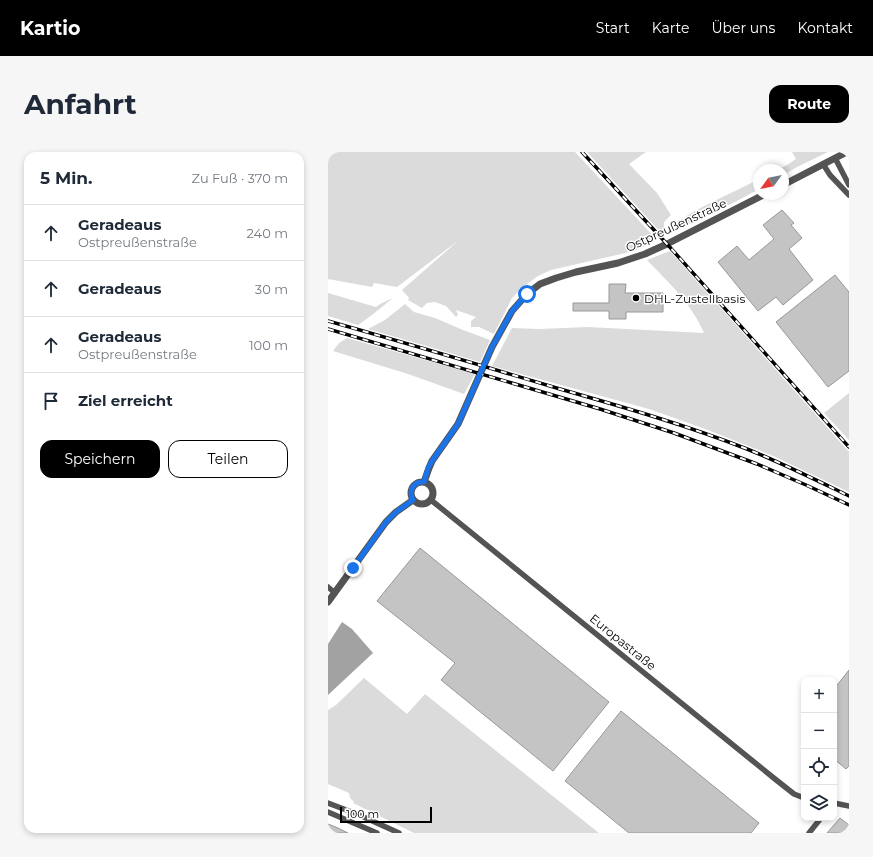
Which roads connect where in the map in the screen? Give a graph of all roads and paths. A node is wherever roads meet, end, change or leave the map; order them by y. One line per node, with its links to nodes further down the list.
1 (847, 152): 2 (street)
2 (835, 158): 3 (street); 5 (street)
3 (823, 164): 4 (street); 6 (street)
4 (789, 182)
5 (849, 185)
6 (849, 195)
7 (754, 200): 8 (street, Ostpreußenstraße)
8 (424, 482): 9 (street); 10 (street)
9 (413, 500): 10 (street); 12 (street)
10 (431, 500): 14 (street, Europastraße)
11 (328, 587): 12 (street)
12 (335, 593): 13 (street)
13 (328, 602)
14 (801, 797)
15 (328, 803): 21 (street)
16 (837, 804): 17 (street)
17 (849, 806)
18 (328, 812): 20 (street)
19 (818, 821): 22 (street)
20 (378, 833)
21 (399, 833)
22 (809, 833)

